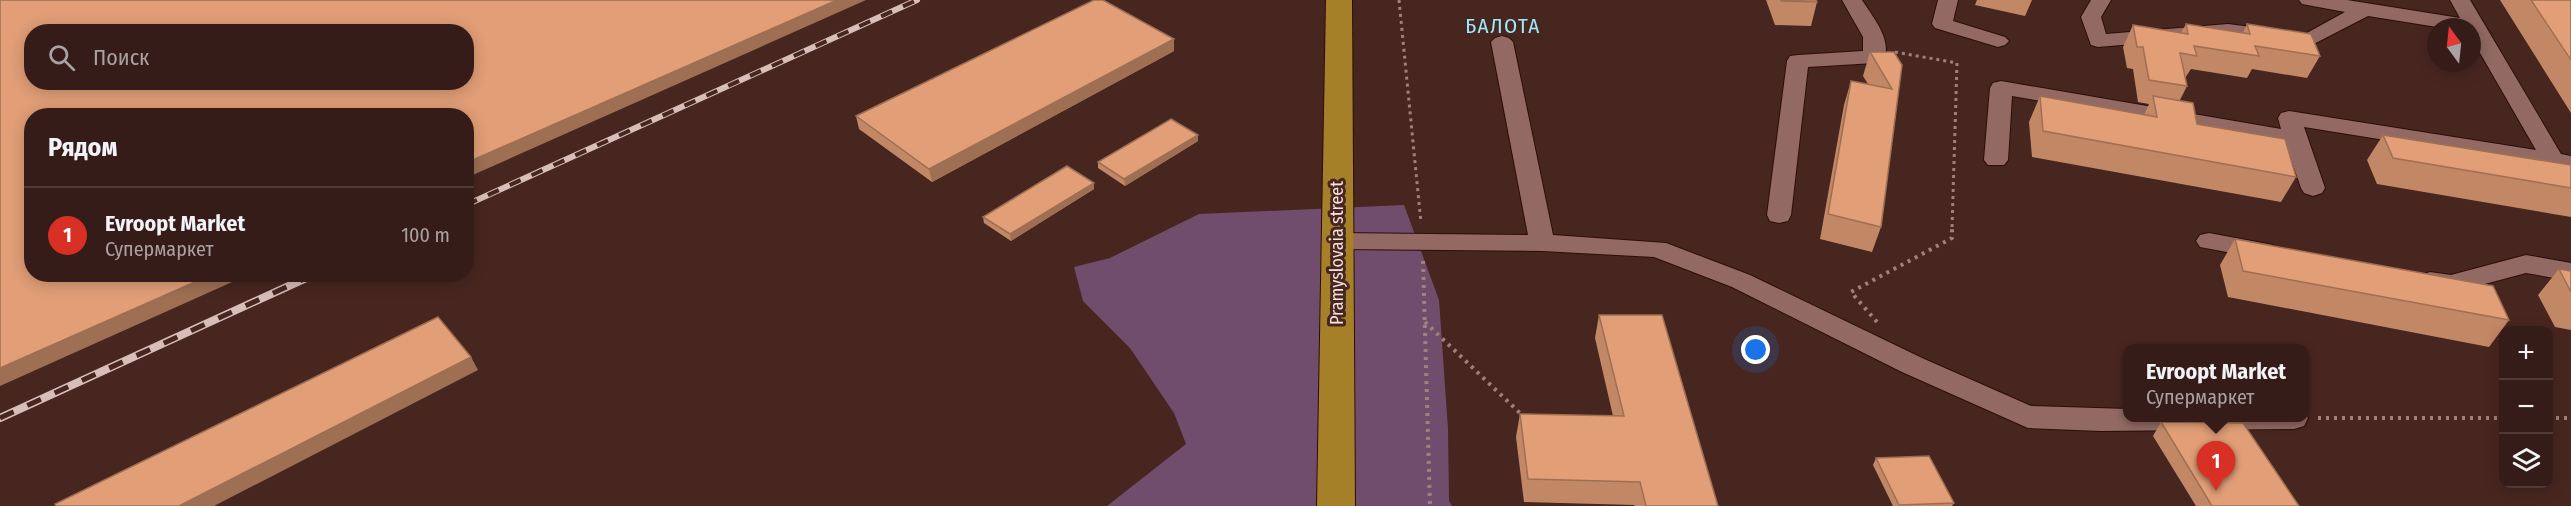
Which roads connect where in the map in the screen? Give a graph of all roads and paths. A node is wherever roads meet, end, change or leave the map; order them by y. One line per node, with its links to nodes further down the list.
1 (1339, 0): 19 (main road, Pramyslovaia street)
2 (1852, 0): 13 (lane)
3 (1948, 0): 11 (lane)
4 (2101, 0): 7 (lane)
5 (2309, 0): 7 (lane)
6 (2460, 0): 8 (lane)
7 (2365, 9): 9 (lane)
8 (2470, 18)
9 (2427, 19)
10 (2481, 36): 16 (lane)
11 (1998, 40)
12 (1502, 42): 21 (lane)
13 (1874, 48): 18 (lane); 26 (path)
14 (2297, 139): 15 (lane); 16 (lane); 17 (lane)
15 (1996, 160)
16 (2562, 162)
17 (2313, 188)
18 (1779, 215)
19 (1337, 241): 21 (lane); 33 (main road, Pramyslovaia street)
20 (2209, 241): 22 (lane)
21 (1542, 243): 32 (lane)
22 (2289, 256)
23 (2571, 272): 24 (lane)
24 (2405, 276)
25 (1424, 321): 31 (path)
26 (1882, 327)
27 (2309, 418): 28 (path)
28 (2499, 418)
29 (2553, 418): 30 (path)
30 (2571, 418)
31 (1525, 419)
32 (2123, 420)
33 (1336, 506)

